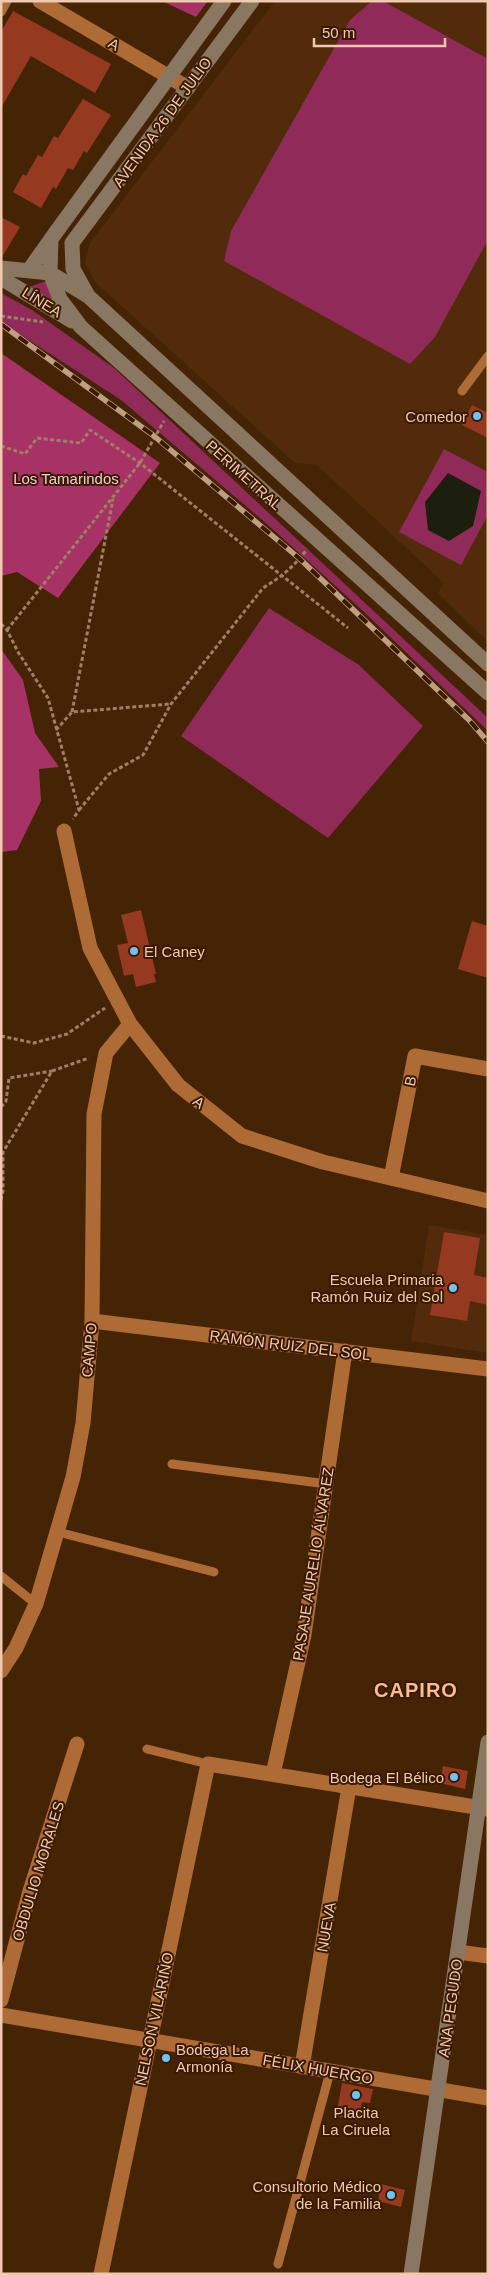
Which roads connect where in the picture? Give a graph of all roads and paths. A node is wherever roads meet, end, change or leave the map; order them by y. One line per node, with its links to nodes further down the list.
1 (7, 1): 5 (lane)
2 (40, 1): 6 (street, A)
3 (224, 1): 6 (main road, AVENIDA 26 DE JULIO)
4 (252, 1): 7 (main road, AVENIDA 26 DE JULIO)
5 (1, 12)
6 (168, 76): 7 (street, A); 8 (main road, AVENIDA 26 DE JULIO)
7 (188, 88): 9 (main road, AVENIDA 26 DE JULIO)
8 (52, 239): 11 (main road, AVENIDA 26 DE JULIO); 12 (main road)
9 (72, 243): 12 (main road, AVENIDA 26 DE JULIO); 15 (main road, PERIMETRAL)
10 (1, 268): 11 (main road)
11 (29, 270): 12 (main road)
12 (50, 273): 14 (main road); 15 (main road, PERIMETRAL); 16 (main road, PERIMETRAL)
13 (1, 278): 14 (main road, LÍNEA)
14 (15, 285): 16 (main road, LÍNEA)
15 (88, 296): 28 (main road, PERIMETRAL)
16 (81, 327): 19 (main road, PERIMETRAL)
17 (488, 356): 18 (lane)
18 (462, 391)
19 (172, 409): 21 (path); 23 (main road, PERIMETRAL)
20 (1, 446): 21 (path)
21 (140, 462): 22 (path); 24 (path)
22 (113, 496): 27 (path); 31 (path)
23 (314, 538): 24 (path); 29 (main road, PERIMETRAL)
24 (283, 576): 26 (path); 30 (path)
25 (1, 624): 27 (path)
26 (348, 628)
27 (8, 630): 32 (path)
28 (488, 664)
29 (488, 693)
30 (171, 704): 31 (path); 33 (path)
31 (72, 712): 32 (path)
32 (56, 730): 33 (path)
33 (79, 810): 34 (path)
34 (64, 832): 35 (street, A)
35 (116, 1000): 36 (street, A); 37 (path)
36 (130, 1024): 38 (street, CAMPO); 42 (street, A)
37 (1, 1036)
38 (106, 1053): 40 (path); 46 (street, CAMPO)
39 (488, 1069): 42 (street, B)
40 (52, 1071): 41 (path); 43 (path)
41 (1, 1107)
42 (391, 1178): 45 (street, A)
43 (2, 1192): 44 (path)
44 (1, 1200)
45 (488, 1202)
46 (92, 1321): 47 (street, RAMÓN RUIZ DEL SOL); 51 (street, CAMPO)
47 (346, 1351): 48 (street, RAMÓN RUIZ DEL SOL); 50 (street, PASAJE AURELIO ÁLVAREZ)
48 (488, 1369)
49 (172, 1464): 50 (lane)
50 (327, 1484): 60 (street, PASAJE AURELIO ÁLVAREZ)
51 (58, 1532): 52 (lane); 54 (street, CAMPO)
52 (214, 1572)
53 (1, 1576): 54 (lane)
54 (36, 1604): 55 (street, CAMPO)
55 (1, 1671)
56 (488, 1742): 62 (main road, ANA PEGUDO)
57 (77, 1744): 65 (street, OBDULIO MORALES)
58 (147, 1749): 59 (lane)
59 (208, 1764): 60 (street); 67 (street, NELSON VILARIÑO)
60 (273, 1774): 61 (street)
61 (350, 1787): 62 (street); 68 (street, NUEVA)
62 (483, 1808): 63 (main road, ANA PEGUDO)
63 (458, 1952): 64 (street); 70 (main road, ANA PEGUDO)
64 (488, 1956)
65 (1, 2000)
66 (1, 2015): 67 (street, FÉLIX HUERGO)
67 (149, 2040): 68 (street, FÉLIX HUERGO); 73 (street, NELSON VILARIÑO)
68 (302, 2067): 69 (street, FÉLIX HUERGO)
69 (330, 2072): 70 (street, FÉLIX HUERGO); 72 (lane)
70 (438, 2090): 71 (street, FÉLIX HUERGO); 74 (main road, ANA PEGUDO)
71 (488, 2098)
72 (278, 2264)
73 (101, 2274)
74 (411, 2274)

